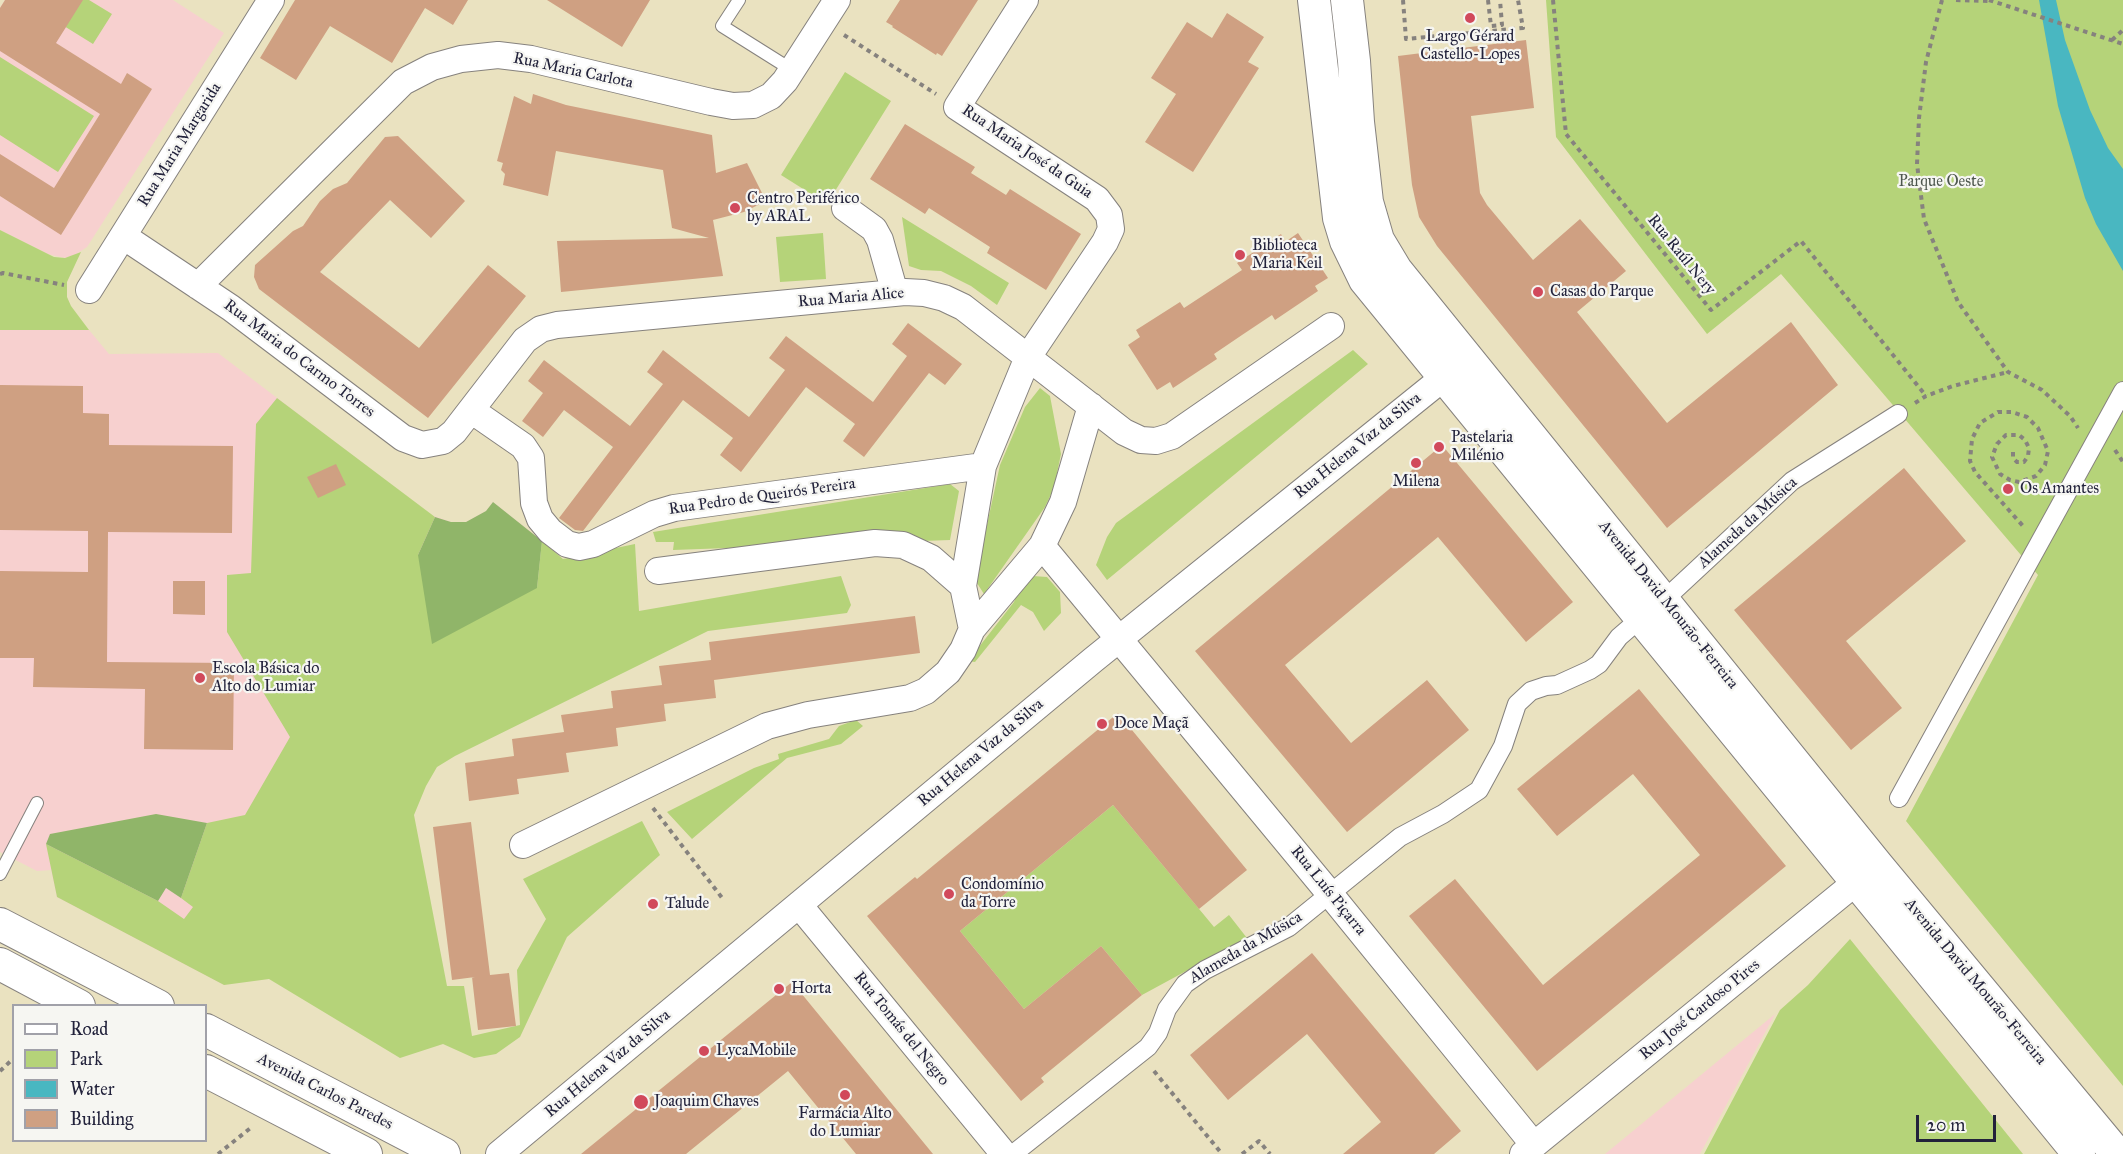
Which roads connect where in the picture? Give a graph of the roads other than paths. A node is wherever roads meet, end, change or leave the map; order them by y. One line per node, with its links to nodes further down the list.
1 (271, 0): 9 (street, Rua Maria Margarida)
2 (739, 0): 7 (lane)
3 (837, 0): 7 (street, Rua Maria Carlota)
4 (1025, 0): 14 (street, Rua Maria José da Guia)
5 (1314, 0): 15 (street, Avenida David Mourão-Ferreira)
6 (1347, 0): 15 (street, Avenida David Mourão-Ferreira)
7 (792, 70): 10 (street, Rua Maria Carlota)
8 (844, 208): 12 (street)
9 (123, 236): 10 (street, Rua Maria do Carmo Torres); 11 (street, Rua Maria Margarida)
10 (198, 286): 18 (street, Rua Maria do Carmo Torres)
11 (89, 290)
12 (895, 293): 14 (street, Rua Maria Alice); 18 (street, Rua Maria Alice)
13 (1331, 326): 17 (street, Rua Maria Alice)
14 (1028, 357): 17 (street, Rua Maria Alice); 20 (street, Rua Maria José da Guia)
15 (1456, 367): 24 (street, Avenida David Mourão-Ferreira); 26 (street, Rua Helena Vaz da Silva)
16 (2123, 392): 27 (street)
17 (1091, 406): 21 (street)
18 (471, 410): 20 (street, Rua Pedro de Queirós Pereira)
19 (1898, 414): 24 (street, Alameda da Música)
20 (983, 466): 23 (street)
21 (1042, 546): 25 (street); 26 (street)
22 (658, 571): 23 (street)
23 (963, 585): 25 (street)
24 (1652, 609): 30 (street, Avenida David Mourão-Ferreira); 32 (street, Alameda da Música)
25 (972, 629): 29 (street)
26 (1119, 639): 32 (street, Rua Luís Piçarra); 33 (street, Rua Helena Vaz da Silva)
27 (1899, 798)
28 (37, 803): 31 (lane)
29 (523, 845)
30 (1867, 873): 40 (street, Rua José Cardoso Pires); 46 (street, Avenida David Mourão-Ferreira); 47 (street, Avenida David Mourão-Ferreira)
31 (0, 874)
32 (1330, 894): 40 (street, Rua Luís Piçarra); 45 (street, Alameda da Música)
33 (799, 905): 43 (street, Rua Helena Vaz da Silva); 44 (street, Rua Tomás del Negro)
34 (0, 924): 37 (street)
35 (0, 964): 36 (street)
36 (77, 1004)
37 (156, 1004)
38 (207, 1031): 42 (street, Avenida Carlos Paredes)
39 (207, 1072): 41 (street)
40 (1528, 1149)
41 (366, 1154)
42 (444, 1154)
43 (499, 1154)
44 (1004, 1154)
45 (1013, 1154)
46 (2079, 1154)
47 (2117, 1154)

